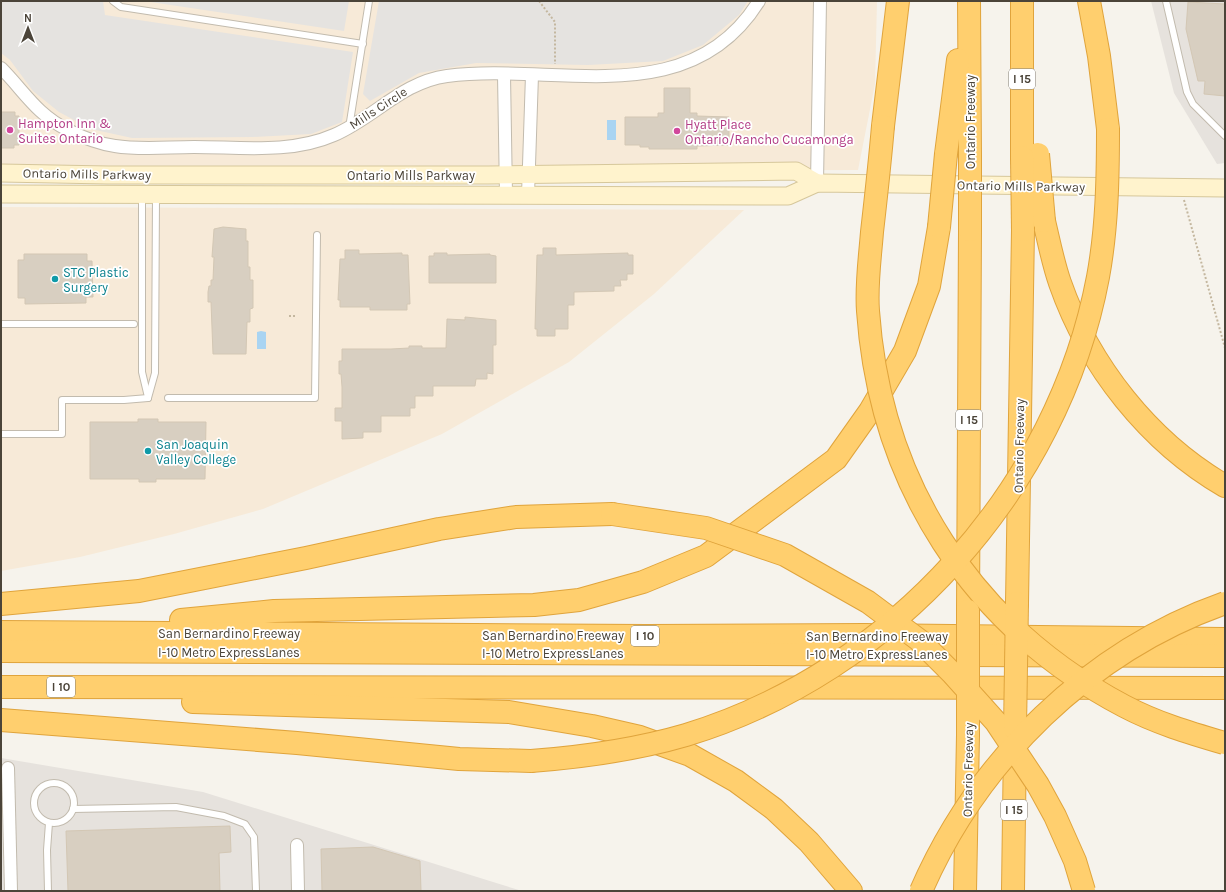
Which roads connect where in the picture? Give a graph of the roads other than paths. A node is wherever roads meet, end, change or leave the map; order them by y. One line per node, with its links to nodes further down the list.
1 (113, 1): 11 (lane)
2 (369, 1): 11 (lane)
3 (759, 1): 14 (street, Mills Circle)
4 (820, 1): 21 (street)
5 (898, 1): 45 (highway, bridge)
6 (965, 1): 37 (highway, bridge)
7 (969, 1): 56 (highway, Ontario Freeway / I 15, bridge)
8 (1022, 1): 17 (highway, Ontario Freeway / I 15)
9 (1089, 1): 44 (highway, bridge)
10 (1166, 1): 16 (lane)
11 (363, 44): 15 (lane)
12 (1, 68): 15 (street, Mills Circle)
13 (504, 75): 14 (street, Mills Circle); 15 (street, Mills Circle); 19 (street)
14 (532, 75): 20 (street)
15 (349, 128)
16 (1225, 136)
17 (1030, 156): 33 (highway, bridge); 57 (highway, Ontario Freeway / I 15, bridge)
18 (1, 173): 19 (main road, Ontario Mills Parkway)
19 (506, 175): 20 (main road, Ontario Mills Parkway); 25 (street)
20 (529, 175): 21 (main road, Ontario Mills Parkway); 26 (street)
21 (817, 183): 22 (main road, Ontario Mills Parkway); 26 (main road, Ontario Mills Parkway)
22 (1225, 188)
23 (1, 194): 24 (main road, Ontario Mills Parkway)
24 (149, 194): 25 (main road, Ontario Mills Parkway); 30 (lane); 30 (lane)
25 (506, 195): 26 (main road, Ontario Mills Parkway)
26 (528, 195)
27 (317, 235): 31 (lane)
28 (1, 324): 29 (lane)
29 (134, 324)
30 (148, 398): 32 (lane)
31 (168, 398)
32 (1, 434)
33 (1225, 486)
34 (1225, 603): 55 (highway, bridge)
35 (1, 604): 58 (highway, bridge)
36 (1, 632): 37 (highway, San Bernardino Freeway / I 10)
37 (65, 632): 38 (highway, San Bernardino Freeway / I 10)
38 (1225, 639)
39 (1, 651): 40 (highway, I-10 Metro ExpressLanes)
40 (1225, 656)
41 (1, 687): 42 (highway, I 10)
42 (122, 687): 43 (highway, I 10); 54 (highway)
43 (1225, 688)
44 (1, 720)
45 (1225, 743)
46 (8, 768): 50 (street)
47 (73, 809): 48 (lane); 48 (lane); 52 (lane)
48 (49, 823): 51 (lane)
49 (297, 845): 53 (street)
50 (12, 891)
51 (48, 891)
52 (256, 891)
53 (298, 891)
54 (851, 891)
55 (921, 891)
56 (965, 891)
57 (1013, 891)
58 (1084, 891)

